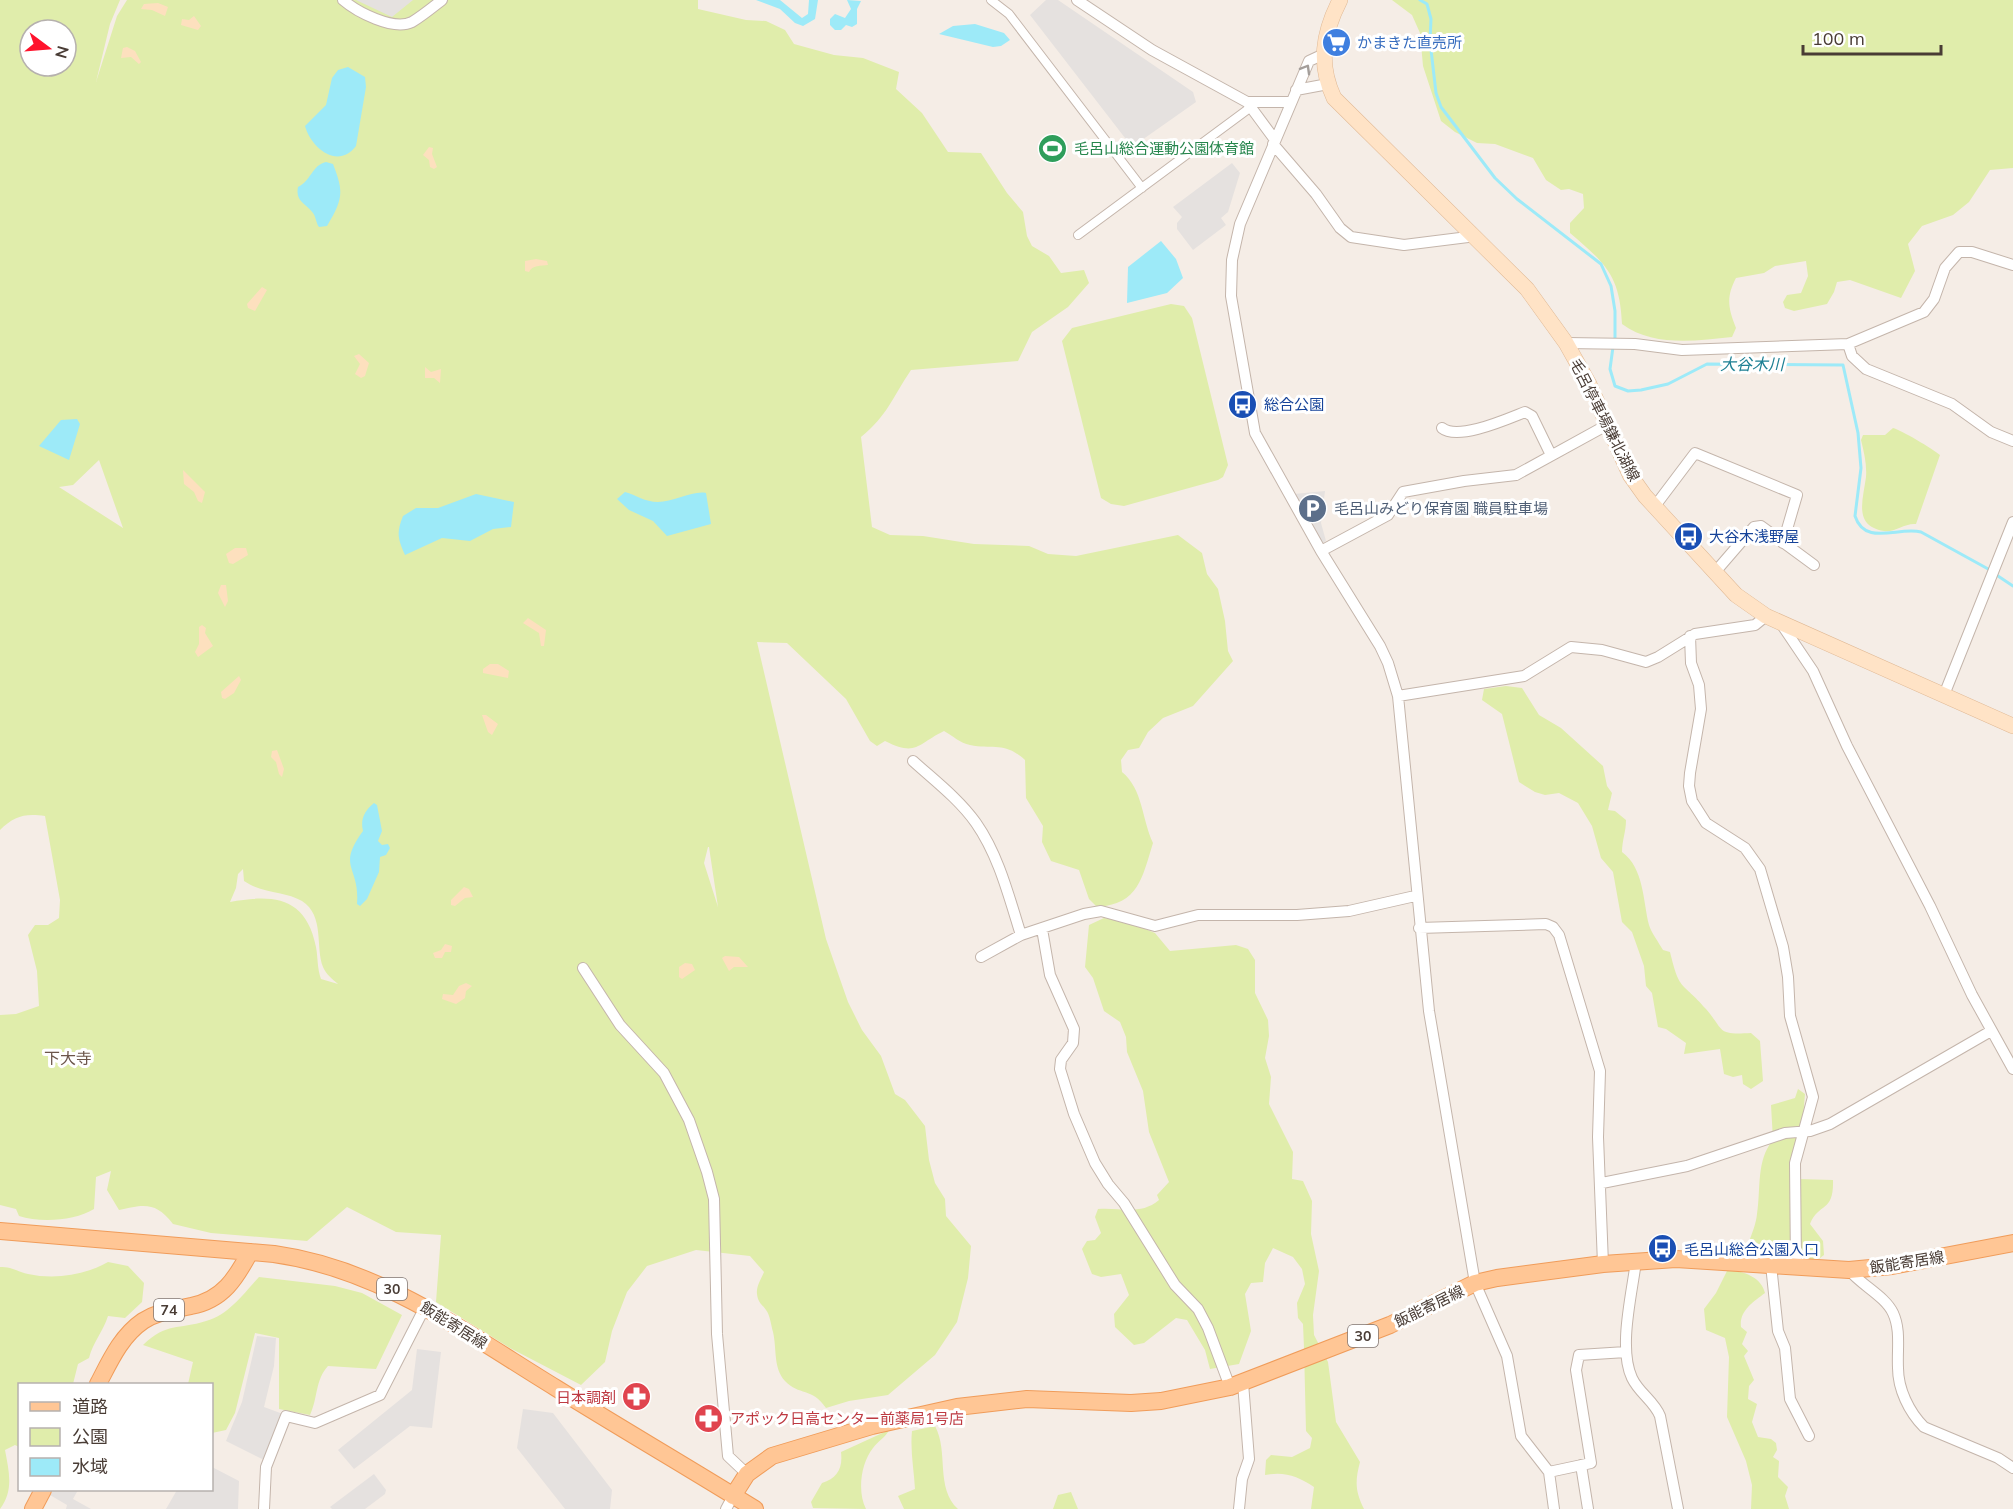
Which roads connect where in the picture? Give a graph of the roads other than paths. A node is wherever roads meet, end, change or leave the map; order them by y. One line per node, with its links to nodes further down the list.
1 (343, 0): 2 (street)
2 (442, 0)
3 (992, 0): 12 (street)
4 (1077, 0): 10 (street)
5 (1340, 0): 6 (main road, 毛呂停車場鎌北湖線)
6 (1324, 54): 7 (main road, 毛呂停車場鎌北湖線); 8 (street, one-way to 6)
7 (1328, 84): 8 (street); 14 (main road, 毛呂停車場鎌北湖線)
8 (1296, 90): 9 (street)
9 (1291, 102): 10 (street); 11 (street)
10 (1249, 105): 11 (street); 12 (street)
11 (1274, 142): 14 (street); 25 (street)
12 (1142, 188): 13 (street)
13 (1078, 235)
14 (1476, 236): 16 (main road, 毛呂停車場鎌北湖線)
15 (2013, 265): 17 (street)
16 (1566, 343): 17 (street); 18 (main road, 毛呂停車場鎌北湖線)
17 (1848, 344): 20 (street)
18 (1606, 425): 21 (street); 22 (main road, 毛呂停車場鎌北湖線)
19 (1442, 428): 21 (street)
20 (2013, 441)
21 (1551, 455): 25 (street)
22 (1655, 506): 24 (street); 27 (main road, 毛呂停車場鎌北湖線)
23 (2013, 522): 31 (street)
24 (1783, 543): 26 (street); 27 (street)
25 (1321, 551): 32 (street)
26 (1814, 565)
27 (1716, 571): 28 (main road, 毛呂停車場鎌北湖線)
28 (1766, 616): 29 (main road, 毛呂停車場鎌北湖線); 30 (street)
29 (1782, 625): 31 (main road, 毛呂停車場鎌北湖線); 41 (street)
30 (1690, 636): 32 (street); 43 (street)
31 (1944, 695): 33 (main road, 毛呂停車場鎌北湖線)
32 (1398, 696): 35 (street)
33 (2013, 726)
34 (913, 762): 38 (street)
35 (1415, 896): 36 (street); 37 (street)
36 (1419, 928): 44 (street); 53 (street)
37 (1042, 929): 38 (street); 57 (street)
38 (1021, 935): 39 (street)
39 (981, 957)
40 (583, 968): 63 (street)
41 (1991, 1031): 42 (street); 43 (street)
42 (2013, 1068)
43 (1805, 1132): 44 (street); 51 (street)
44 (1602, 1183): 49 (street)
45 (0, 1231): 47 (main road, 飯能寄居線 / 30)
46 (2013, 1243): 52 (main road, 飯能寄居線 / 30)
47 (250, 1252): 54 (main road, 飯能寄居線 / 30); 56 (main road, 74)
48 (1636, 1261): 49 (main road, 飯能寄居線 / 30); 50 (main road, 飯能寄居線 / 30); 55 (street)
49 (1603, 1264): 53 (main road, 飯能寄居線 / 30)
50 (1771, 1265): 51 (main road, 飯能寄居線 / 30); 58 (street)
51 (1796, 1268): 52 (main road, 飯能寄居線 / 30)
52 (1849, 1270): 61 (street)
53 (1475, 1283): 57 (main road, 飯能寄居線 / 30); 62 (street)
54 (425, 1307): 65 (main road, 飯能寄居線 / 30); 67 (street)
55 (1626, 1352): 60 (street); 73 (street)
56 (99, 1383)
57 (1236, 1385): 59 (street); 63 (main road, 飯能寄居線 / 30)
58 (1809, 1436)
59 (1249, 1459): 69 (street); 70 (street)
60 (1581, 1465): 62 (street); 72 (street)
61 (2013, 1468)
62 (1549, 1472): 71 (street)
63 (747, 1474): 65 (main road, 飯能寄居線 / 30)
64 (42, 1491): 66 (main road)
65 (730, 1502): 68 (main road, 飯能寄居線 / 30)
66 (33, 1509)
67 (264, 1509)
68 (755, 1509)
69 (1239, 1509)
70 (1246, 1509)
71 (1554, 1509)
72 (1588, 1509)
73 (1678, 1509)

